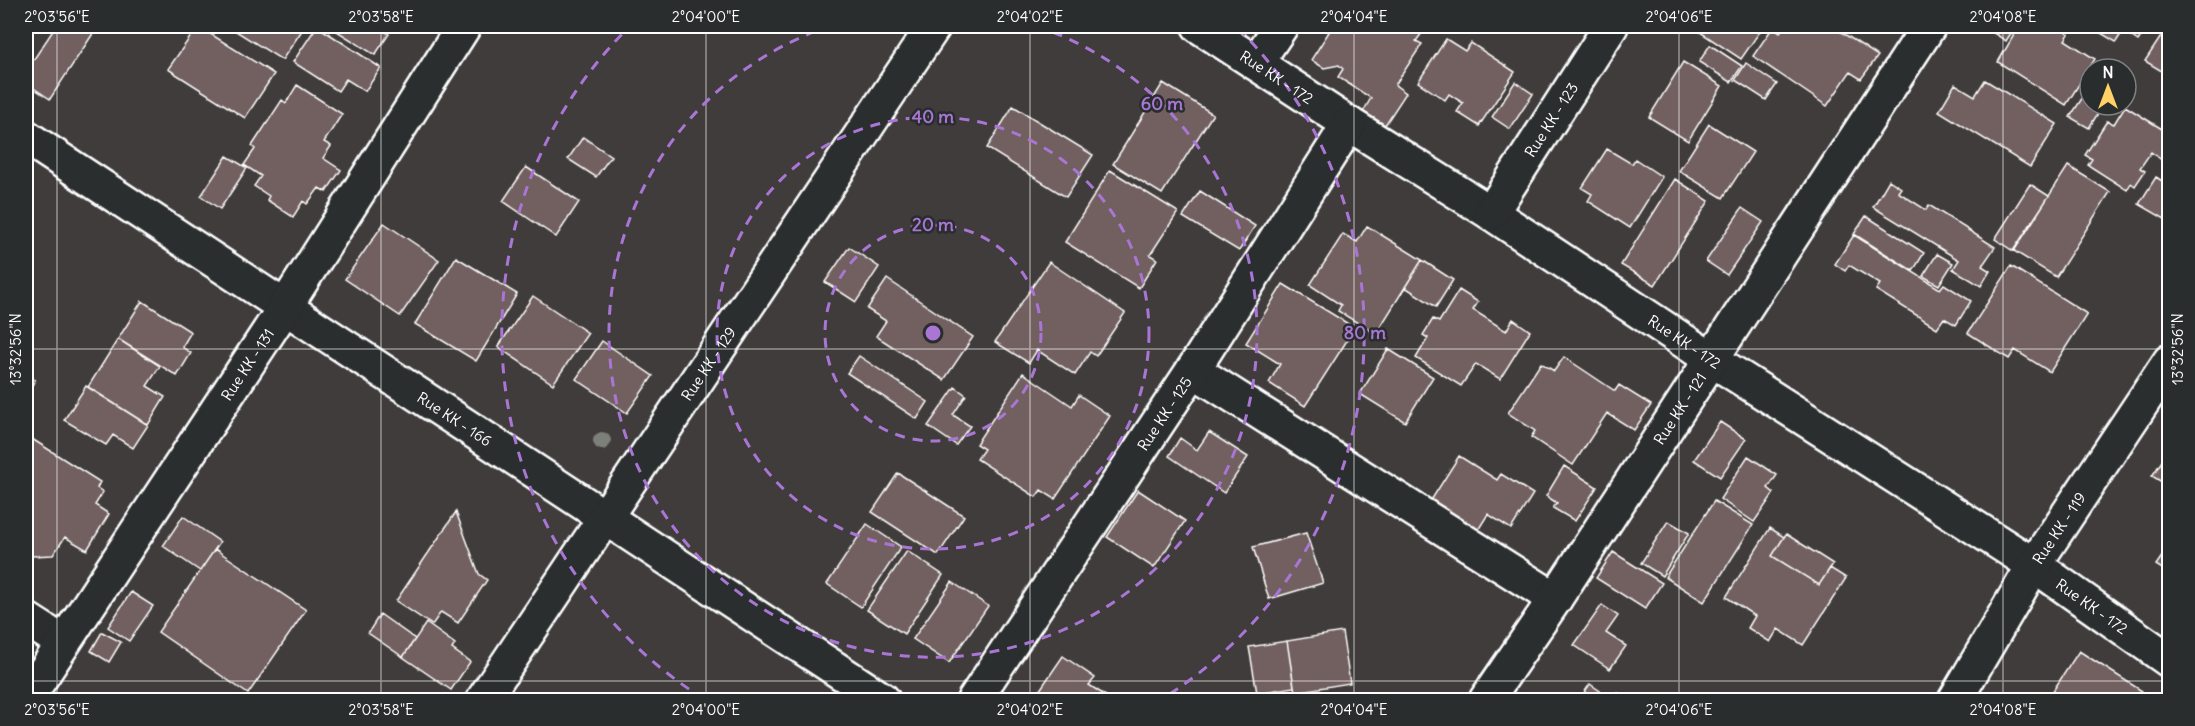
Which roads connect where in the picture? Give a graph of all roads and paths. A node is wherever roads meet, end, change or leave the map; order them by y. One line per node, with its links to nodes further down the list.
1 (464, 26): 11 (street, Rue KK - 131)
2 (934, 26): 15 (street, Rue KK - 129)
3 (1198, 26): 7 (street, Rue KK - 172)
4 (1281, 26): 7 (street)
5 (1611, 26): 10 (street, Rue KK - 123)
6 (1929, 26): 12 (street, Rue KK - 121)
7 (1256, 63): 8 (street, Rue KK - 172)
8 (1349, 124): 10 (street, Rue KK - 172); 14 (street, Rue KK - 125)
9 (26, 136): 11 (street, Rue KK - 166)
10 (1491, 213): 12 (street, Rue KK - 172)
11 (285, 307): 15 (street, Rue KK - 166); 19 (street, Rue KK - 131)
12 (1711, 359): 16 (street, Rue KK - 172); 17 (street, Rue KK - 121)
13 (2169, 361): 16 (street, Rue KK - 119)
14 (1193, 370): 17 (street); 24 (street, Rue KK - 125)
15 (604, 517): 22 (street, Rue KK - 129); 23 (street, Rue KK - 166)
16 (2034, 565): 20 (street, Rue KK - 172); 26 (street, Rue KK - 119)
17 (1555, 599): 25 (street, Rue KK - 121)
18 (26, 619): 19 (street)
19 (62, 642): 21 (street, Rue KK - 131)
20 (2169, 661)
21 (26, 700)
22 (483, 700)
23 (883, 700)
24 (974, 700)
25 (1486, 700)
26 (1955, 700)

